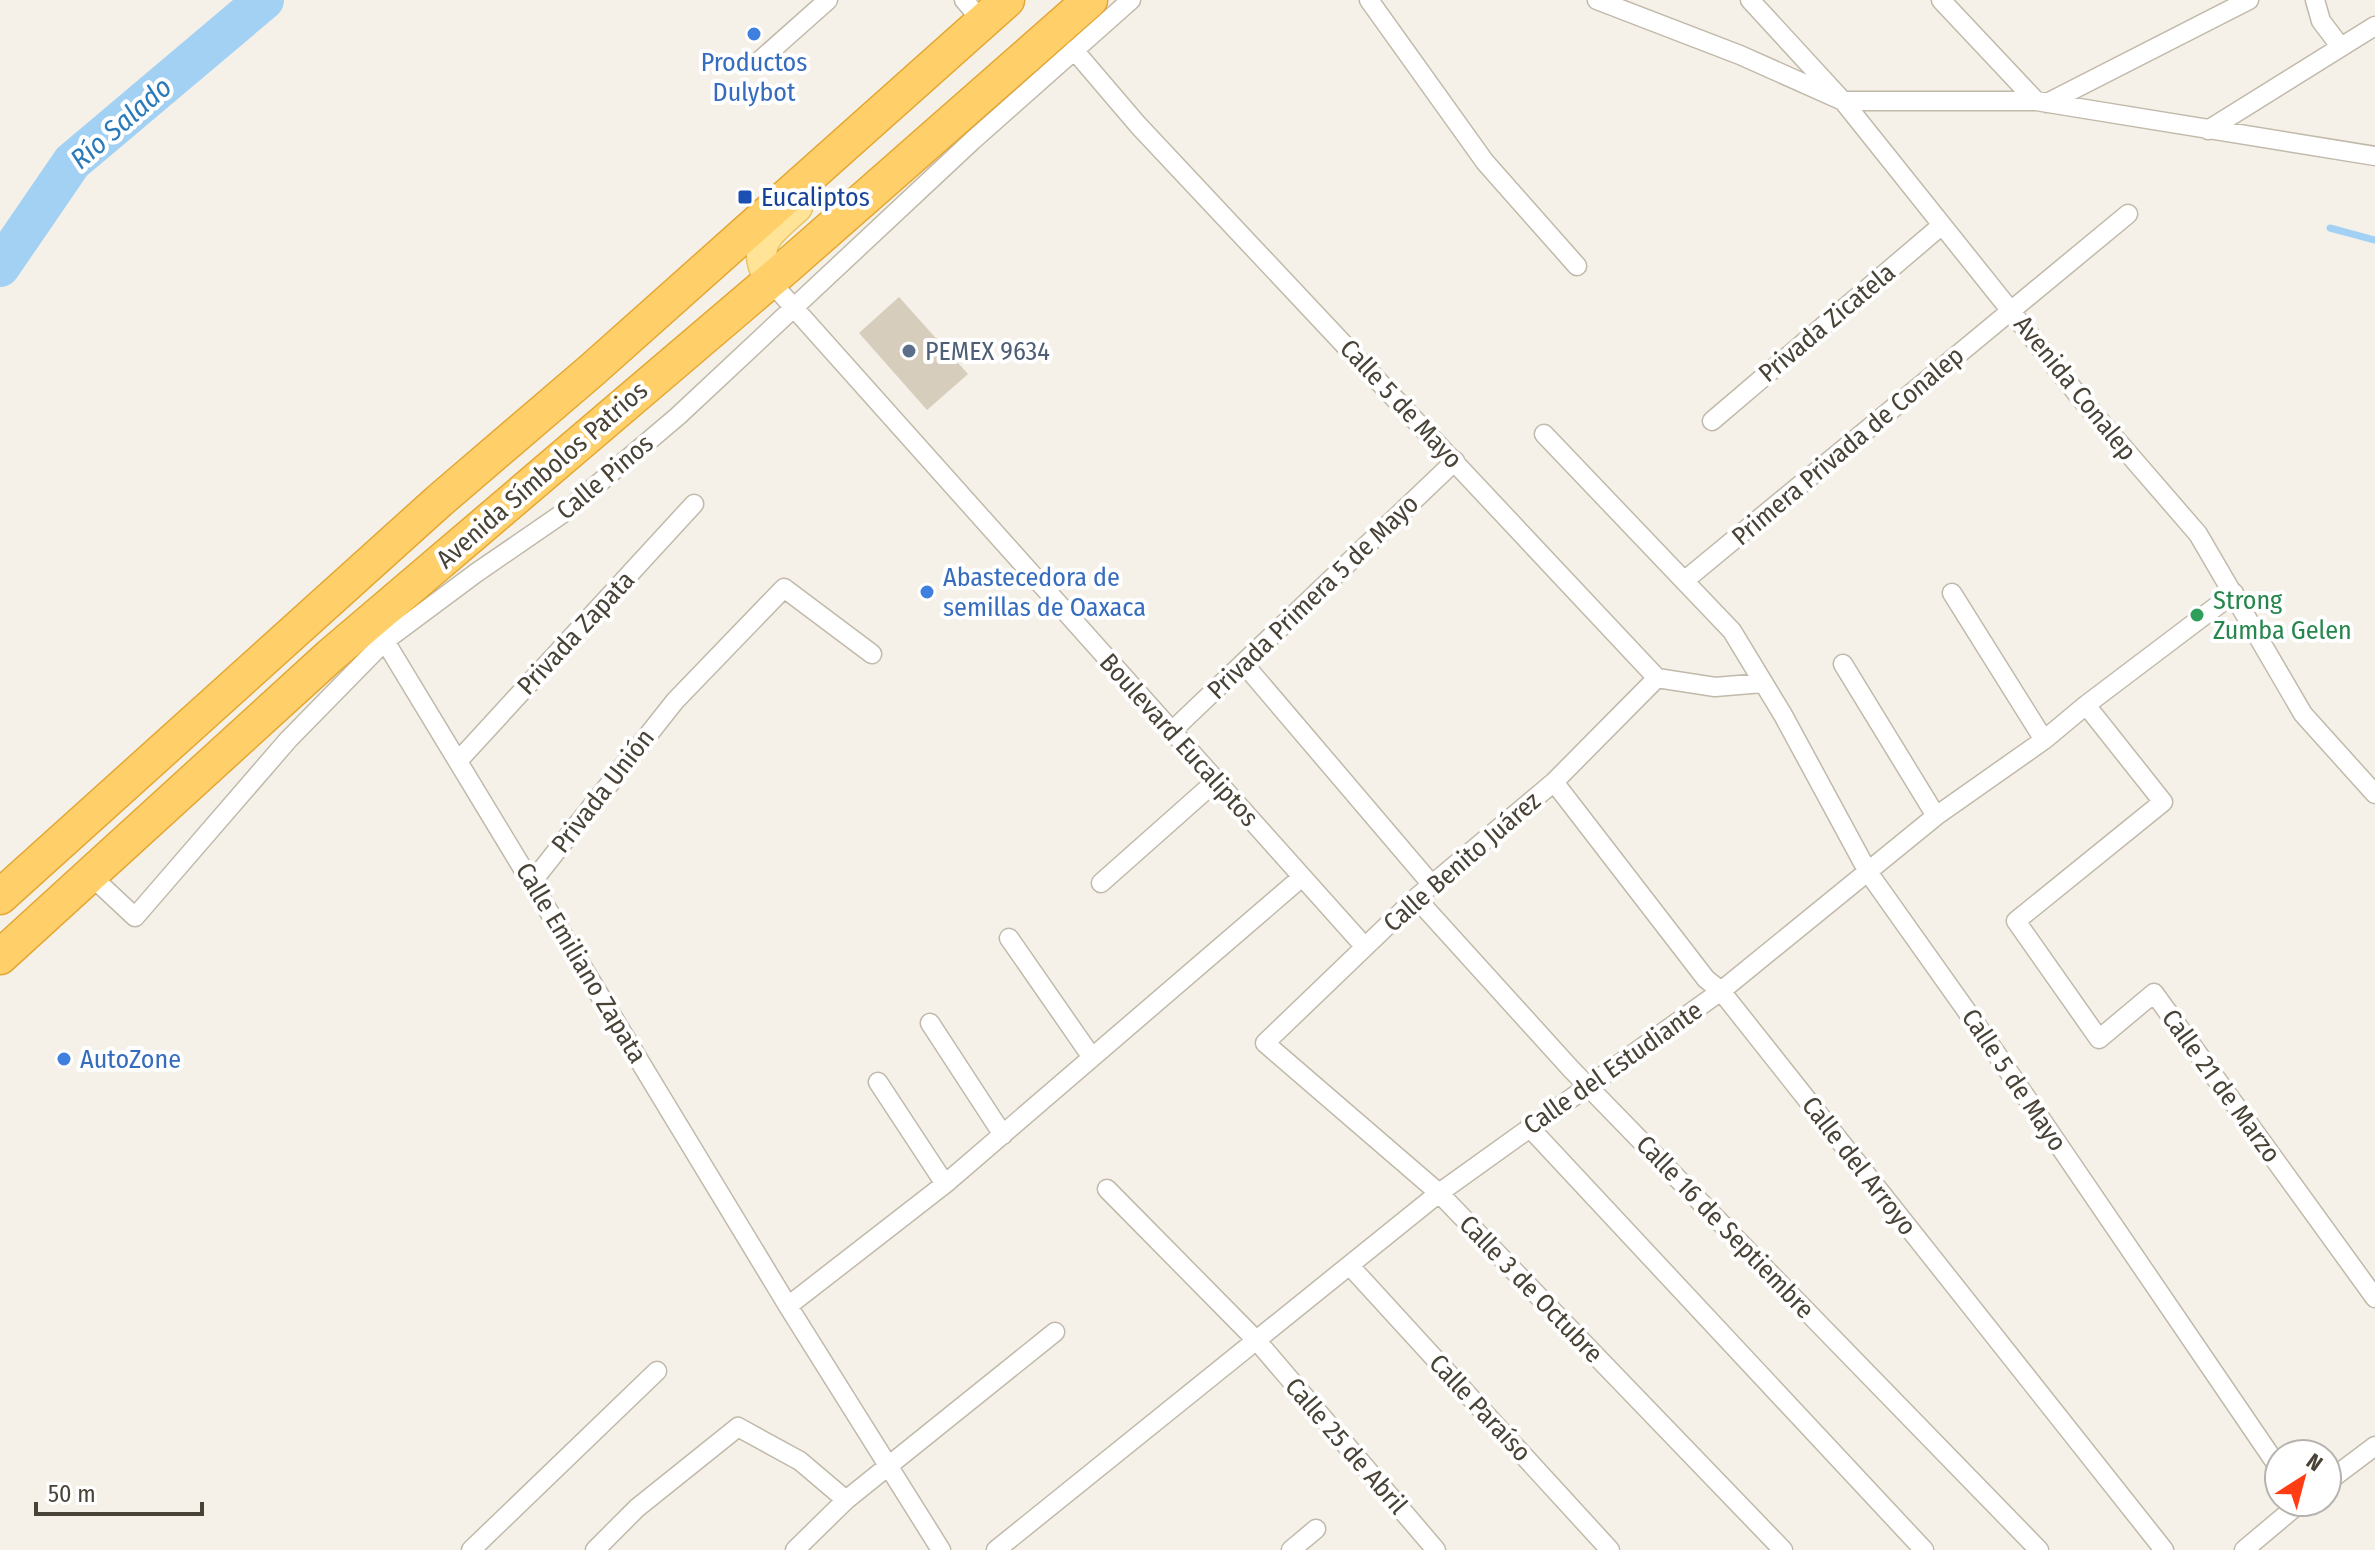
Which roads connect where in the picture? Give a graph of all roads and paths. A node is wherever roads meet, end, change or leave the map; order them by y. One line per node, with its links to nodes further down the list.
1 (828, 0): 14 (street)
2 (1090, 0): 23 (highway, Avenida Símbolos Patrios)
3 (1131, 0): 13 (street, Calle Pinos)
4 (1369, 0): 22 (street)
5 (1597, 0): 15 (street)
6 (1750, 0): 15 (street, Avenida Conalep)
7 (1941, 0): 16 (street)
8 (2249, 0): 16 (street)
9 (2315, 0): 12 (street)
10 (984, 7): 18 (highway, Avenida Símbolos Patrios)
11 (2375, 26): 12 (street)
12 (2340, 46): 17 (street)
13 (1074, 50): 24 (street, Calle Pinos); 28 (street, Calle 5 de Mayo)
14 (756, 64)
15 (1843, 101): 16 (street); 21 (street, Avenida Conalep)
16 (2042, 102): 17 (street)
17 (2208, 130): 19 (street)
18 (853, 137): 23 (main road); 53 (highway, Avenida Símbolos Patrios)
19 (2375, 156)
20 (2128, 214): 25 (street, Primera Privada de Conalep)
21 (1942, 225): 25 (street, Avenida Conalep); 26 (street, Privada Zicatela)
22 (1577, 266)
23 (770, 281): 24 (street, Boulevard Eucaliptos); 33 (highway, Avenida Símbolos Patrios)
24 (793, 307): 33 (street, Calle Pinos); 40 (street, Boulevard Eucaliptos)
25 (2011, 310): 30 (street, Primera Privada de Conalep); 32 (street, Avenida Conalep)
26 (1712, 421)
27 (1544, 434): 30 (street, Calle 5 de Mayo)
28 (1455, 461): 35 (street, Privada Primera 5 de Mayo); 37 (street, Calle 5 de Mayo)
29 (694, 504): 42 (street, Privada Zapata)
30 (1684, 581): 38 (street, Calle 5 de Mayo)
31 (1952, 593): 41 (street)
32 (2234, 593): 39 (street, Calle del Estudiante); 45 (street, Avenida Conalep)
33 (379, 631): 42 (street, Calle Emiliano Zapata); 48 (highway, Avenida Símbolos Patrios); 48 (street, Calle Pinos)
34 (872, 654): 50 (street, Privada Unión)
35 (1244, 664): 40 (street, Privada Primera 5 de Mayo); 52 (street)
36 (1843, 664): 46 (street)
37 (1657, 678): 38 (street); 44 (street, Calle Benito Juárez)
38 (1763, 683): 47 (street, Calle 5 de Mayo)
39 (2086, 705): 41 (street, Calle del Estudiante); 70 (street, Calle 21 de Marzo)
40 (1172, 731): 43 (street, Boulevard Eucaliptos)
41 (2044, 740): 46 (street, Calle del Estudiante)
42 (458, 761): 50 (street, Calle Emiliano Zapata)
43 (1216, 781): 49 (street, Boulevard Eucaliptos); 51 (street)
44 (1554, 782): 52 (street, Calle Benito Juárez); 58 (street, Calle del Arroyo)
45 (2375, 794)
46 (1936, 816): 47 (street, Calle del Estudiante)
47 (1868, 872): 58 (street, Calle del Estudiante); 75 (street, Calle 5 de Mayo)
48 (89, 874): 57 (highway, Avenida Símbolos Patrios)
49 (1302, 877): 56 (street, Boulevard Eucaliptos); 61 (street)
50 (532, 882): 71 (street, Calle Emiliano Zapata)
51 (1101, 883)
52 (1433, 886): 54 (street, Calle Benito Juárez)
53 (0, 897)
54 (1416, 898): 56 (street, Calle Benito Juárez); 63 (street, Calle 16 de Septiembre)
55 (1009, 938): 61 (street)
56 (1365, 947): 60 (street, Calle Benito Juárez)
57 (0, 957)
58 (1721, 991): 63 (street, Calle del Estudiante); 93 (street, Calle del Arroyo)
59 (930, 1023): 65 (street)
60 (1265, 1043): 68 (street, Calle 3 de Octubre)
61 (1091, 1056): 65 (street)
62 (878, 1082): 66 (street)
63 (1589, 1086): 64 (street, Calle del Estudiante); 92 (street, Calle 16 de Septiembre)
64 (1529, 1127): 68 (street, Calle del Estudiante); 91 (street)
65 (1003, 1135): 66 (street)
66 (945, 1184): 71 (street)
67 (1107, 1189): 73 (street, Calle 25 de Abril)
68 (1439, 1193): 69 (street, Calle del Estudiante); 90 (street, Calle 3 de Octubre)
69 (1350, 1266): 73 (street, Calle del Estudiante); 89 (street, Calle Paraíso)
70 (2375, 1298)
71 (788, 1306): 77 (street, Calle Emiliano Zapata)
72 (1055, 1332): 77 (street)
73 (1257, 1341): 86 (street, Calle del Estudiante); 88 (street, Calle 25 de Abril)
74 (657, 1371): 82 (street)
75 (2263, 1445)
76 (2375, 1446): 78 (street)
77 (888, 1466): 79 (street); 85 (street, Calle Emiliano Zapata)
78 (2343, 1470)
79 (846, 1500): 83 (street); 84 (street)
80 (2282, 1518): 94 (street)
81 (1316, 1529): 87 (street)
82 (471, 1550)
83 (595, 1550)
84 (795, 1550)
85 (941, 1550)
86 (996, 1550)
87 (1291, 1550)
88 (1436, 1550)
89 (1610, 1550)
90 (1783, 1550)
91 (1924, 1550)
92 (2039, 1550)
93 (2164, 1550)
94 (2244, 1550)

